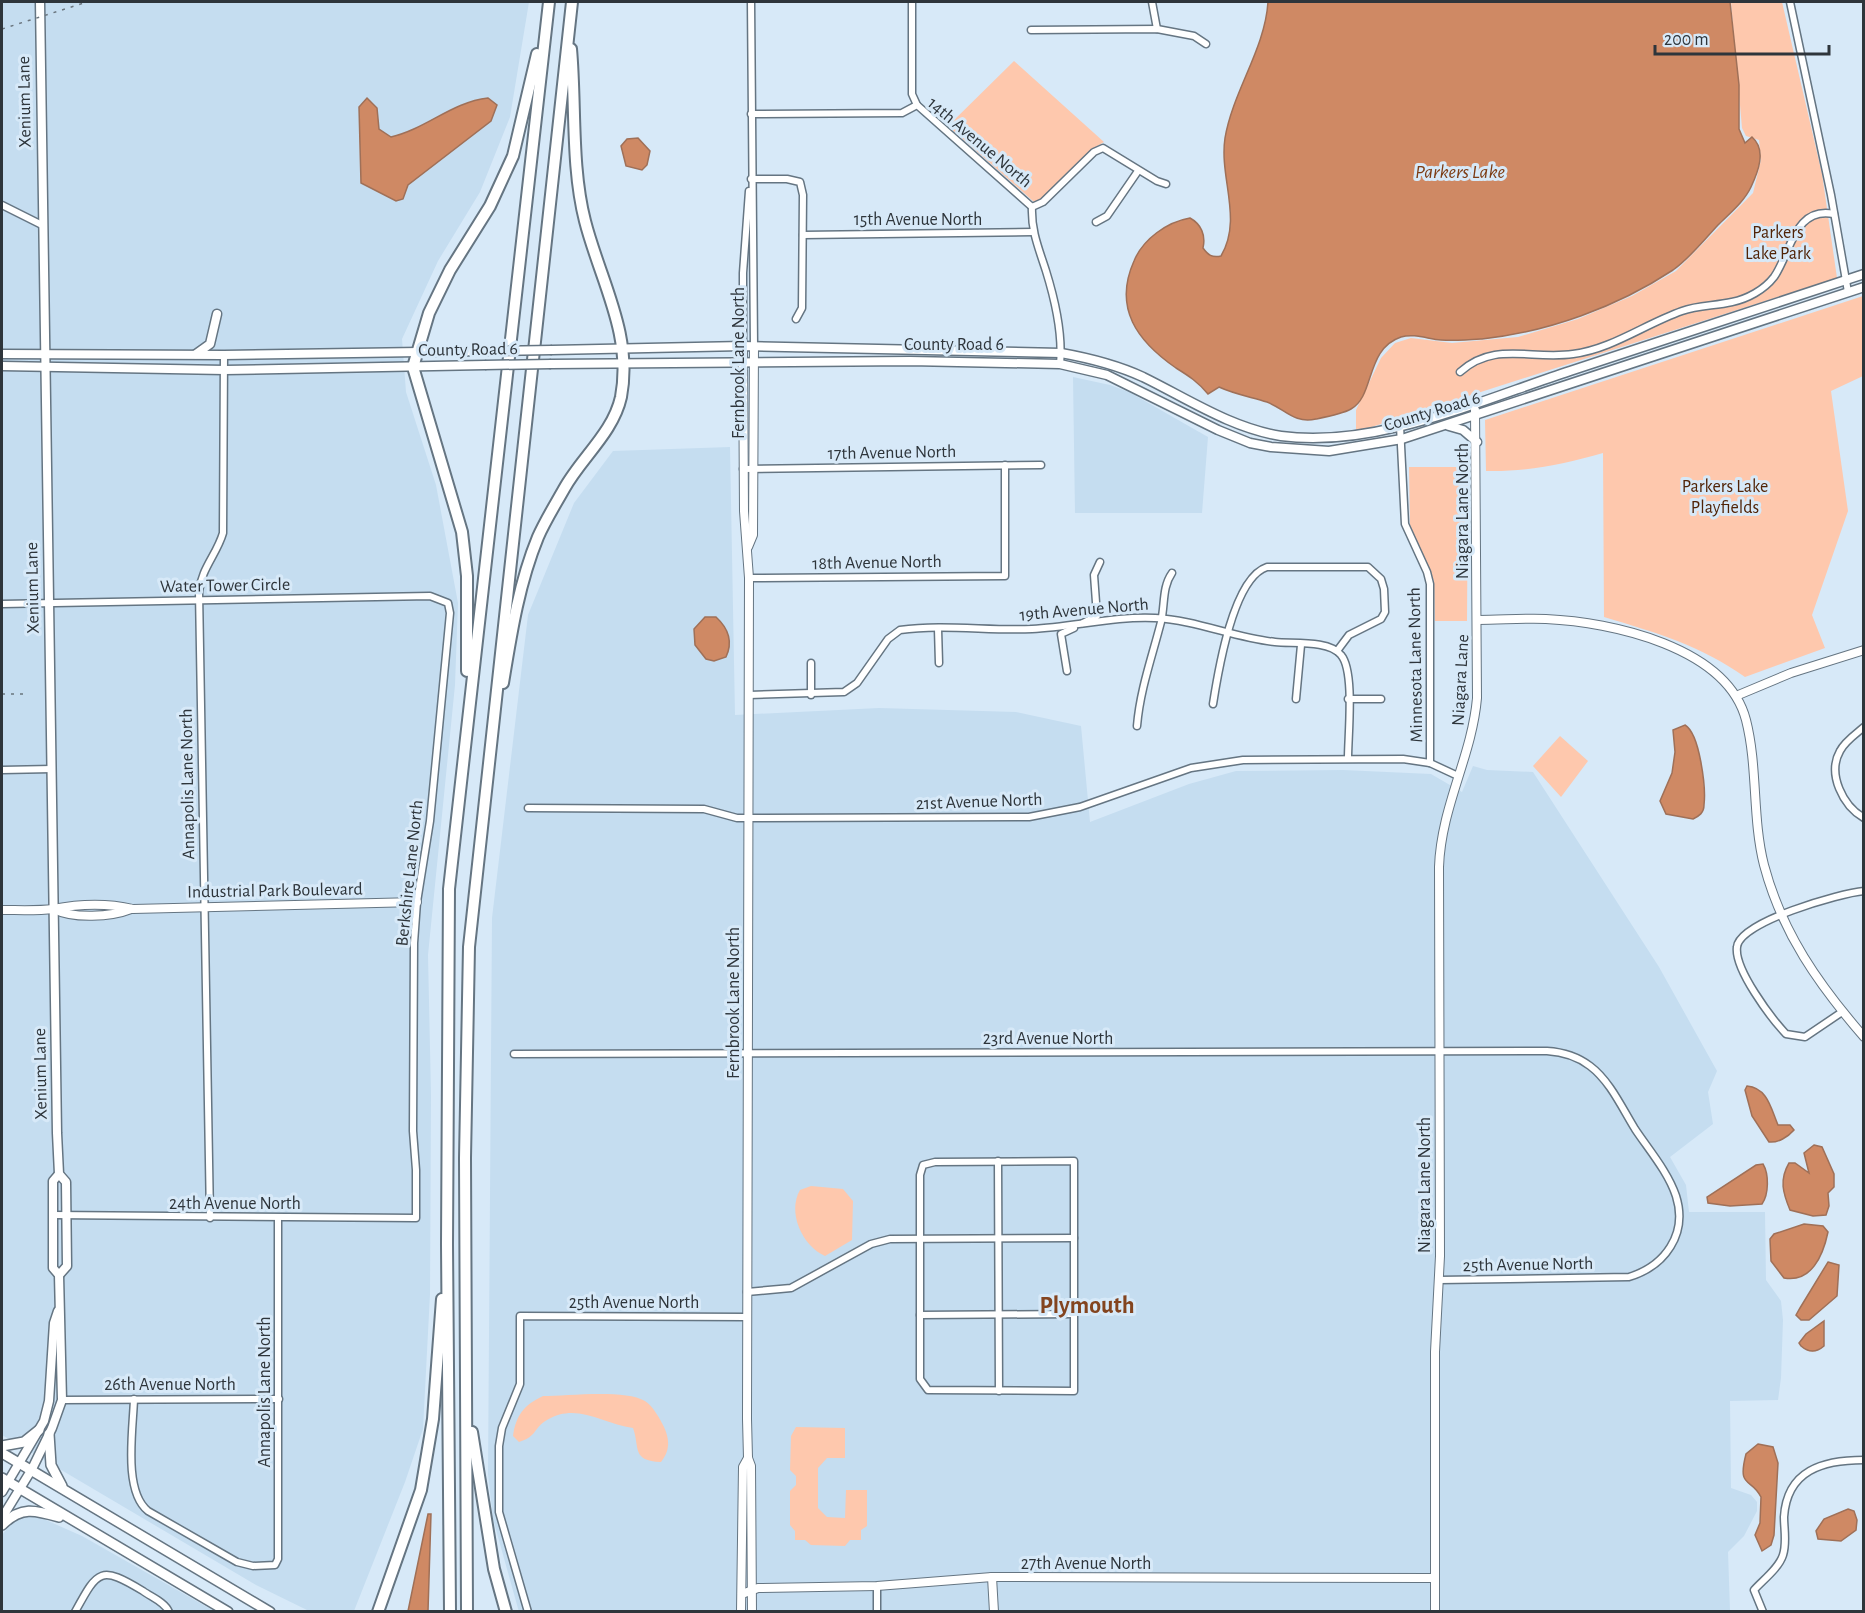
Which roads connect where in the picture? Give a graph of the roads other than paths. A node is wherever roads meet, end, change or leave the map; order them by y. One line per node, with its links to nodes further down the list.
1 (40, 2): 21 (main road, Xenium Lane)
2 (548, 2): 33 (highway); 87 (highway)
3 (572, 2): 8 (highway)
4 (751, 2): 13 (street, Fernbrook Lane North)
5 (912, 2): 12 (street)
6 (1152, 2): 9 (street)
7 (1790, 2): 19 (street)
8 (569, 27): 32 (highway); 84 (highway)
9 (1157, 29): 10 (street); 11 (street)
10 (1031, 30)
11 (1206, 44)
12 (917, 105): 13 (street, 14th Avenue North); 18 (street, 14th Avenue North)
13 (751, 114): 15 (street, Fernbrook Lane North)
14 (1138, 171): 16 (street); 18 (street); 20 (street)
15 (751, 179): 23 (street); 30 (street, Fernbrook Lane North); 31 (street, Fernbrook Lane North)
16 (1166, 183)
17 (2, 205): 21 (street)
18 (1032, 207): 22 (street)
19 (1834, 214): 25 (street); 47 (street)
20 (1096, 222)
21 (42, 225): 36 (main road, Xenium Lane)
22 (1033, 232): 23 (street, 15th Avenue North); 34 (street)
23 (803, 235): 29 (street)
24 (1863, 274): 25 (main road, County Road 6)
25 (1845, 280): 27 (street); 48 (main road, County Road 6)
26 (1863, 287): 27 (main road, County Road 6)
27 (1848, 292): 49 (main road, County Road 6)
28 (217, 314): 37 (main road)
29 (796, 319)
30 (743, 346): 31 (main road, County Road 6); 32 (main road, County Road 6); 39 (street, Fernbrook Lane North)
31 (754, 346): 34 (main road, County Road 6); 40 (street, Fernbrook Lane North)
32 (623, 349): 33 (main road, County Road 6, bridge); 41 (highway)
33 (415, 353): 38 (main road, County Road 6); 45 (highway)
34 (1061, 353): 42 (street); 51 (main road, County Road 6)
35 (2, 354): 36 (main road, County Road 6)
36 (45, 354): 37 (main road, County Road 6); 43 (main road, Xenium Lane)
37 (192, 355): 38 (main road, County Road 6)
38 (224, 355): 46 (street, Annapolis Lane North)
39 (742, 361): 40 (main road, County Road 6); 41 (main road, County Road 6); 56 (street, Fernbrook Lane North)
40 (753, 361): 42 (main road, County Road 6); 57 (street, Fernbrook Lane North)
41 (624, 364): 45 (main road, County Road 6, bridge); 84 (highway)
42 (1060, 364): 52 (main road, County Road 6)
43 (45, 365): 44 (main road, County Road 6); 46 (main road, County Road 6); 63 (main road, Xenium Lane)
44 (2, 366)
45 (413, 367): 46 (main road, County Road 6); 87 (highway)
46 (225, 370): 62 (street, Annapolis Lane North)
47 (1460, 372)
48 (1473, 403): 49 (street, Niagara Lane North); 51 (main road, County Road 6)
49 (1476, 415): 50 (main road, County Road 6); 53 (street, Niagara Lane North)
50 (1445, 425): 52 (main road, County Road 6); 53 (main road)
51 (1400, 426): 52 (street, Minnesota Lane North)
52 (1402, 439): 89 (street, Minnesota Lane North)
53 (1477, 442): 67 (street, Niagara Lane North)
54 (1005, 465): 55 (street, 17th Avenue North); 57 (street, 17th Avenue North); 61 (street, 18th Avenue North)
55 (1041, 465)
56 (743, 469): 57 (street, 17th Avenue North); 58 (street, Fernbrook Lane North)
57 (753, 469): 58 (street, Fernbrook Lane North)
58 (748, 547): 61 (street, Fernbrook Lane North)
59 (1100, 562): 68 (street)
60 (1172, 573): 66 (street)
61 (749, 579): 78 (street, Fernbrook Lane North)
62 (199, 601): 63 (street, Water Tower Circle); 64 (street, Water Tower Circle); 98 (street, Annapolis Lane North)
63 (49, 603): 65 (street, Water Tower Circle); 90 (main road, Xenium Lane)
64 (448, 603): 97 (street, Berkshire Lane North)
65 (2, 604)
66 (1162, 618): 68 (street, 19th Avenue North); 70 (street, 19th Avenue North); 85 (street)
67 (1478, 620): 79 (street); 92 (street, Niagara Lane)
68 (1078, 626): 69 (street, 19th Avenue North); 76 (street)
69 (938, 629): 75 (street); 77 (street, 19th Avenue North)
70 (1228, 633): 71 (street, 19th Avenue North); 73 (street); 83 (street)
71 (1301, 645): 73 (street, 19th Avenue North); 80 (street)
72 (1863, 650): 79 (street)
73 (1338, 651): 81 (street)
74 (811, 663): 77 (street)
75 (939, 663)
76 (1067, 670)
77 (811, 694): 78 (street, 19th Avenue North)
78 (749, 695): 94 (street, Fernbrook Lane North)
79 (1736, 696): 101 (street)
80 (1296, 699)
81 (1348, 699): 82 (street); 88 (street)
82 (1381, 699)
83 (1213, 704)
84 (492, 720): 127 (highway)
85 (1137, 726)
86 (1863, 727): 95 (street)
87 (465, 731): 118 (highway)
88 (1348, 758): 89 (street, 21st Avenue North); 94 (street, 21st Avenue North)
89 (1430, 763): 92 (street, 21st Avenue North)
90 (52, 769): 91 (street); 99 (main road, Xenium Lane)
91 (2, 770)
92 (1458, 776): 104 (street, Niagara Lane North)
93 (528, 808): 94 (street, 21st Avenue North)
94 (748, 818): 106 (street, Fernbrook Lane North)
95 (1863, 818)
96 (1863, 891): 101 (street)
97 (417, 902): 98 (street, Industrial Park Boulevard); 114 (street, Berkshire Lane North)
98 (204, 906): 99 (street, Industrial Park Boulevard); 112 (street, Annapolis Lane North)
99 (54, 909): 100 (street, Industrial Park Boulevard); 109 (main road, Xenium Lane)
100 (2, 910)
101 (1781, 916): 102 (street); 102 (street)
102 (1842, 1012): 103 (street)
103 (1863, 1037)
104 (1439, 1051): 106 (street, 23rd Avenue North); 107 (street, 23rd Avenue North); 120 (street, Niagara Lane North)
105 (514, 1054): 106 (street, 23rd Avenue North)
106 (748, 1055): 121 (street, Fernbrook Lane North)
107 (1580, 1059): 120 (street, 25th Avenue North)
108 (998, 1161): 115 (street); 116 (street); 117 (street)
109 (59, 1174): 110 (main road, Xenium Lane); 111 (main road, Xenium Lane)
110 (53, 1215): 111 (street, 24th Avenue North); 119 (main road, Xenium Lane)
111 (66, 1216): 112 (street, 24th Avenue North); 119 (main road, Xenium Lane)
112 (210, 1218): 113 (street, 24th Avenue North)
113 (278, 1218): 114 (street, 24th Avenue North); 130 (street, Annapolis Lane North)
114 (416, 1218)
115 (920, 1238): 116 (street); 121 (street); 125 (street)
116 (999, 1238): 117 (street); 123 (street)
117 (1074, 1238): 124 (street)
118 (447, 1245): 157 (highway); 158 (highway)
119 (59, 1275): 122 (main road, Xenium Lane)
120 (1439, 1280): 149 (street, Niagara Lane North)
121 (747, 1292): 126 (street, Fernbrook Lane North)
122 (59, 1308): 131 (main road, Xenium Lane); 132 (main road, Xenium Lane)
123 (999, 1314): 124 (street); 125 (street); 128 (street)
124 (1074, 1314): 128 (street)
125 (920, 1315): 128 (street)
126 (747, 1317): 136 (street, Fernbrook Lane North); 162 (street, 25th Avenue North)
127 (466, 1375): 147 (highway); 159 (highway)
128 (999, 1391)
129 (134, 1399): 130 (street, 26th Avenue North); 130 (street, Annapolis Lane North); 131 (street, 26th Avenue North)
130 (279, 1399)
131 (62, 1400): 133 (main road, Xenium Lane)
132 (39, 1430): 134 (highway); 138 (main road, Xenium Lane)
133 (49, 1434): 139 (main road, Xenium Lane); 142 (highway)
134 (2, 1446)
135 (2, 1453): 138 (highway)
136 (747, 1458): 151 (street, Fernbrook Lane North); 152 (street, Fernbrook Lane North)
137 (1863, 1460): 168 (street)
138 (20, 1462): 139 (highway); 140 (main road, Xenium Lane)
139 (32, 1469): 141 (main road, Xenium Lane); 142 (highway)
140 (4, 1480): 141 (highway); 143 (main road, Xenium Lane)
141 (21, 1490): 144 (main road, Xenium Lane); 145 (highway)
142 (66, 1490): 156 (highway)
143 (2, 1492)
144 (2, 1518)
145 (71, 1520): 146 (highway); 155 (highway)
146 (2, 1525)
147 (496, 1576): 160 (highway); 161 (highway)
148 (992, 1578): 149 (street, 27th Avenue North); 150 (street, 27th Avenue North); 166 (street)
149 (1433, 1578): 167 (street, Niagara Lane North)
150 (877, 1586): 151 (street, 27th Avenue North); 165 (street)
151 (752, 1590): 152 (street, 27th Avenue North); 164 (street, Fernbrook Lane North)
152 (741, 1594): 163 (street, Fernbrook Lane North)
153 (75, 1611): 154 (street)
154 (169, 1611)
155 (228, 1611)
156 (270, 1611)
157 (378, 1611)
158 (450, 1611)
159 (466, 1611)
160 (506, 1611)
161 (513, 1611)
162 (528, 1611)
163 (741, 1611)
164 (752, 1611)
165 (877, 1611)
166 (994, 1611)
167 (1433, 1611)
168 (1762, 1611)

